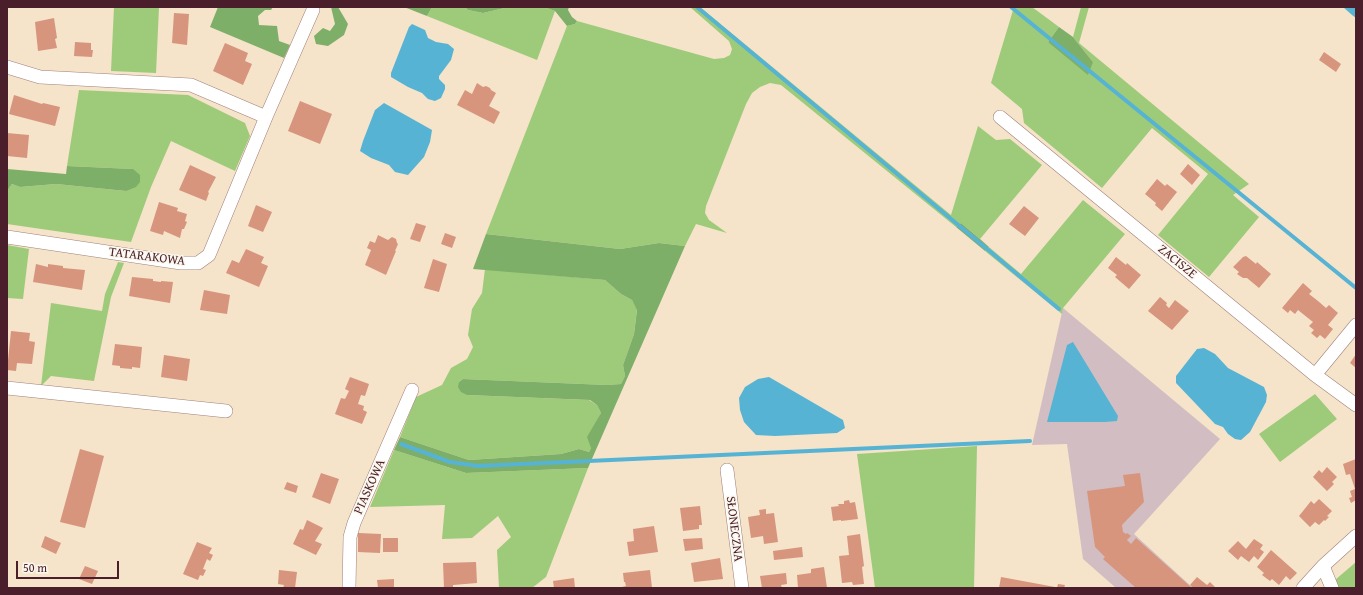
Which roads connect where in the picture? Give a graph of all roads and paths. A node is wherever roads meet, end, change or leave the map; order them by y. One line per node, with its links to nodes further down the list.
1 (313, 10): 3 (street, TATARAKOWA)
2 (7, 67): 3 (street)
3 (266, 117): 5 (street, TATARAKOWA)
4 (1000, 117): 7 (street, ZACISZE)
5 (7, 237)
6 (1356, 325): 7 (street)
7 (1315, 375): 10 (street, ZACISZE)
8 (7, 388): 11 (street)
9 (412, 390): 15 (street, PIASKOWA)
10 (1356, 405)
11 (226, 412)
12 (727, 470): 16 (street, SŁONECZNA)
13 (1356, 536): 14 (street)
14 (1323, 566): 17 (street); 18 (street)
15 (349, 588)
16 (742, 588)
17 (1304, 588)
18 (1332, 588)

